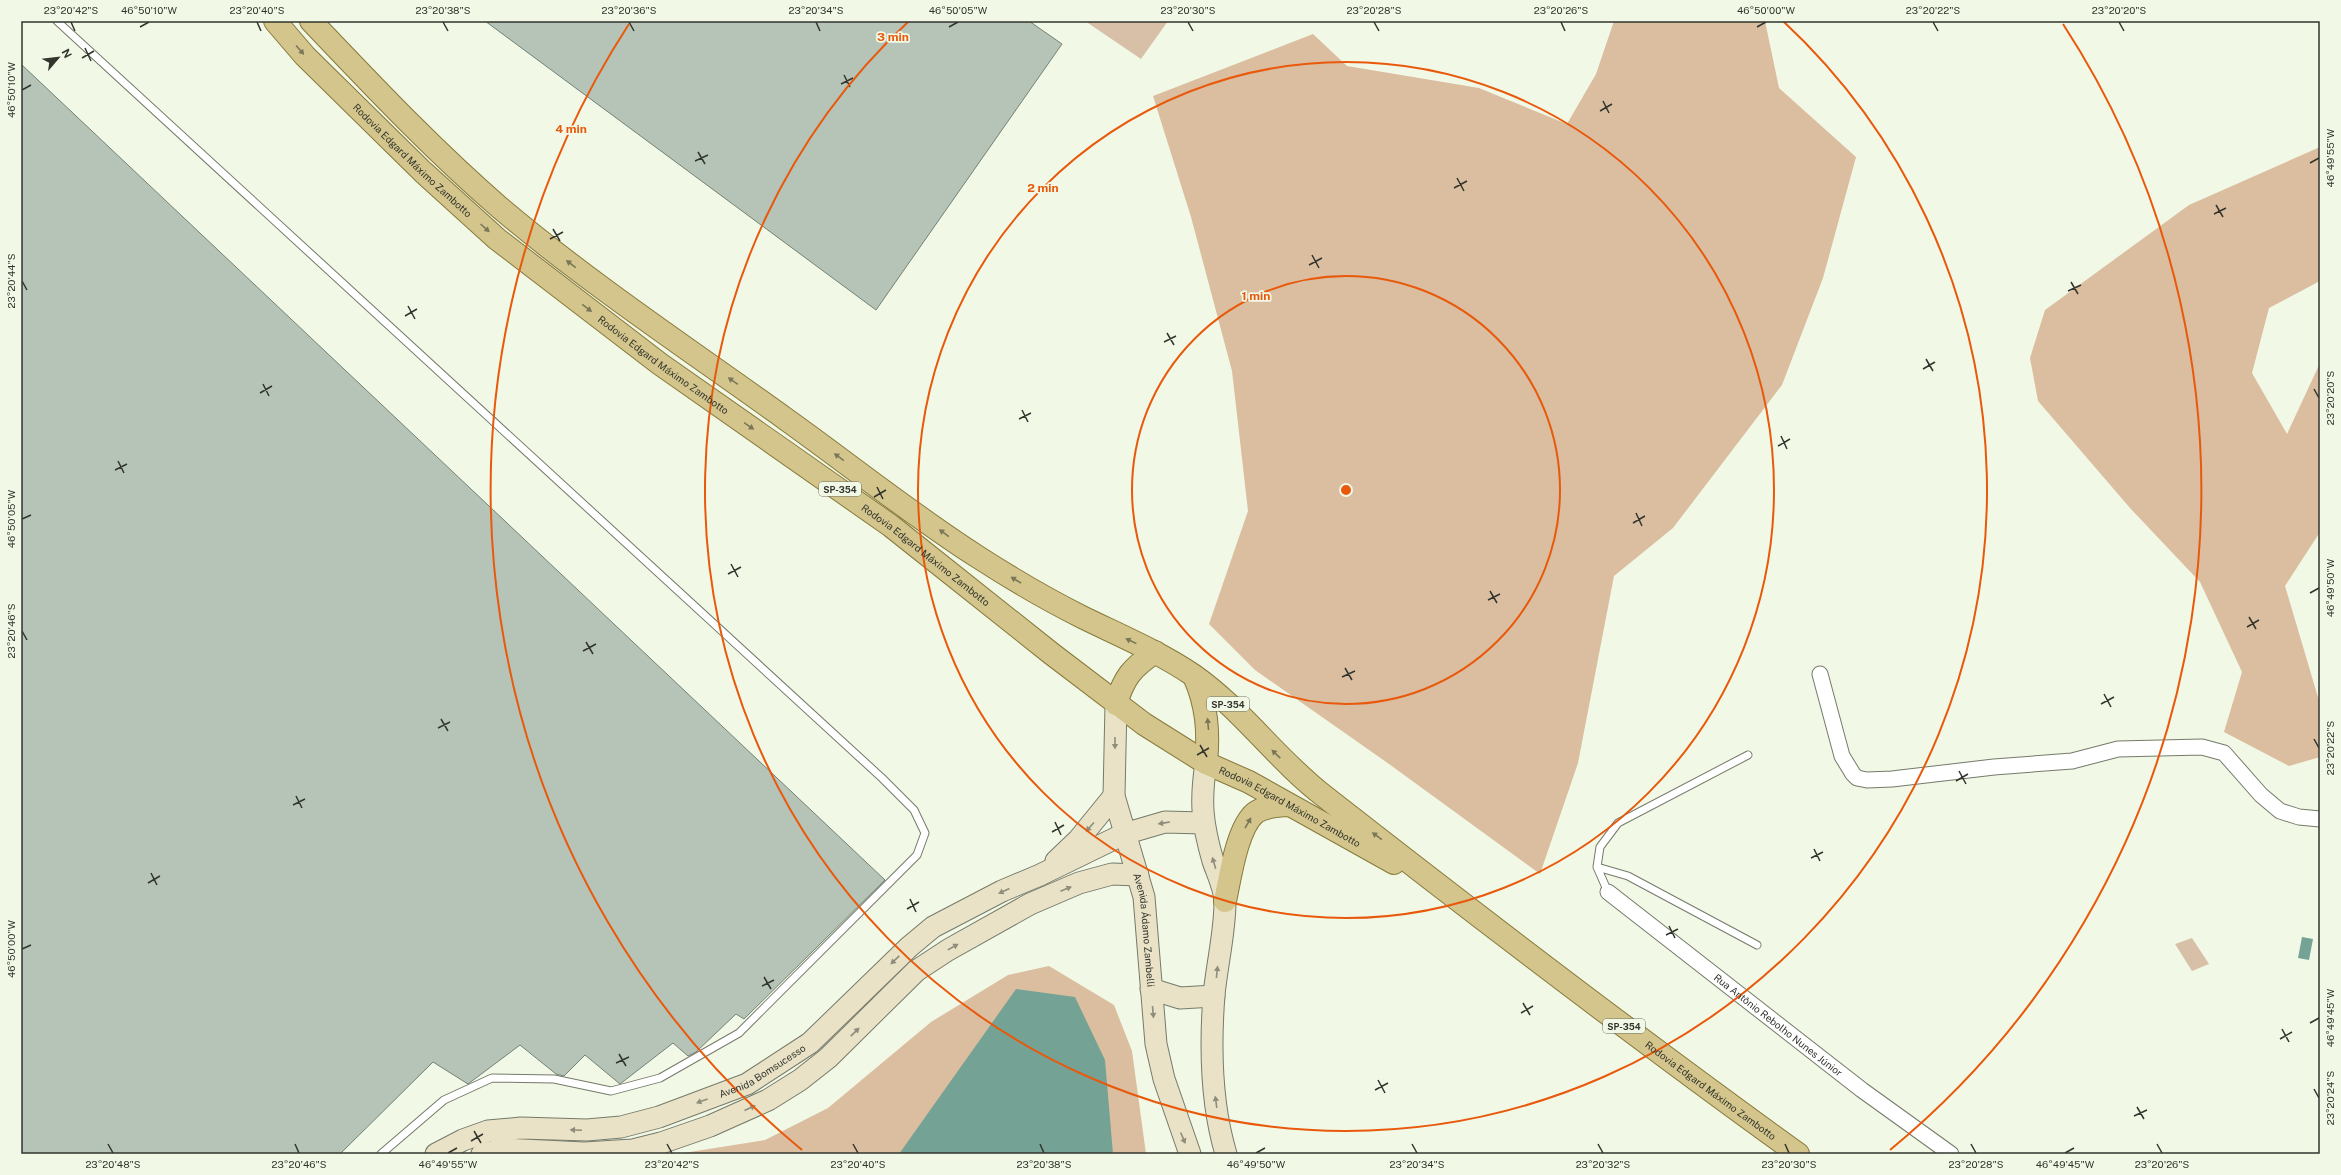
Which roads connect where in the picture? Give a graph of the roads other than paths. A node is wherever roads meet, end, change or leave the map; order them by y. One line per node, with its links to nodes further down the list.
1 (57, 21): 24 (lane)
2 (275, 21): 7 (main road, Rodovia Edgard Máximo Zambotto / SP-354, one-way to 7)
3 (311, 21): 4 (main road, Rodovia Edgard Máximo Zambotto / SP-354, one-way to 3)
4 (1155, 652): 6 (main road, Rodovia Edgard Máximo Zambotto / SP-354); 7 (main road)
5 (1820, 674): 12 (street)
6 (1194, 676): 9 (main road, one-way to 6); 19 (main road, Rodovia Edgard Máximo Zambotto / SP-354, one-way to 6)
7 (1116, 704): 9 (main road, Rodovia Edgard Máximo Zambotto / SP-354); 10 (street, Avenida Ádamo Zambelli, one-way to 10)
8 (1748, 755): 15 (lane)
9 (1206, 763): 11 (main road, Rodovia Edgard Máximo Zambotto / SP-354); 13 (street)
10 (1114, 796): 14 (street, Avenida Ádamo Zambelli); 16 (street, one-way to 16)
11 (1288, 805): 19 (main road, Rodovia Edgard Máximo Zambotto / SP-354); 20 (main road, one-way to 11)
12 (2320, 819)
13 (1203, 823): 14 (street, Avenida Bomsucesso, one-way to 14); 20 (street, one-way to 13)
14 (1124, 834): 16 (street, Avenida Bomsucesso); 17 (street, Avenida Ádamo Zambelli)
15 (1596, 867): 18 (lane); 21 (lane)
16 (1040, 875): 25 (street, Avenida Bomsucesso, one-way to 25)
17 (1138, 875): 22 (street, Avenida Ádamo Zambelli); 26 (street, one-way to 17)
18 (1608, 892): 30 (street, Rua Antônio Rebolho Nunes Júnior)
19 (1451, 895): 29 (main road, Rodovia Edgard Máximo Zambotto / SP-354)
20 (1225, 901): 23 (street, one-way to 20)
21 (1757, 945)
22 (1151, 989): 23 (street); 27 (street, Avenida Ádamo Zambelli, one-way to 27)
23 (1214, 996): 28 (street, one-way to 23)
24 (381, 1154)
25 (436, 1154)
26 (482, 1154)
27 (1190, 1154)
28 (1226, 1154)
29 (1798, 1154)
30 (1951, 1154)

